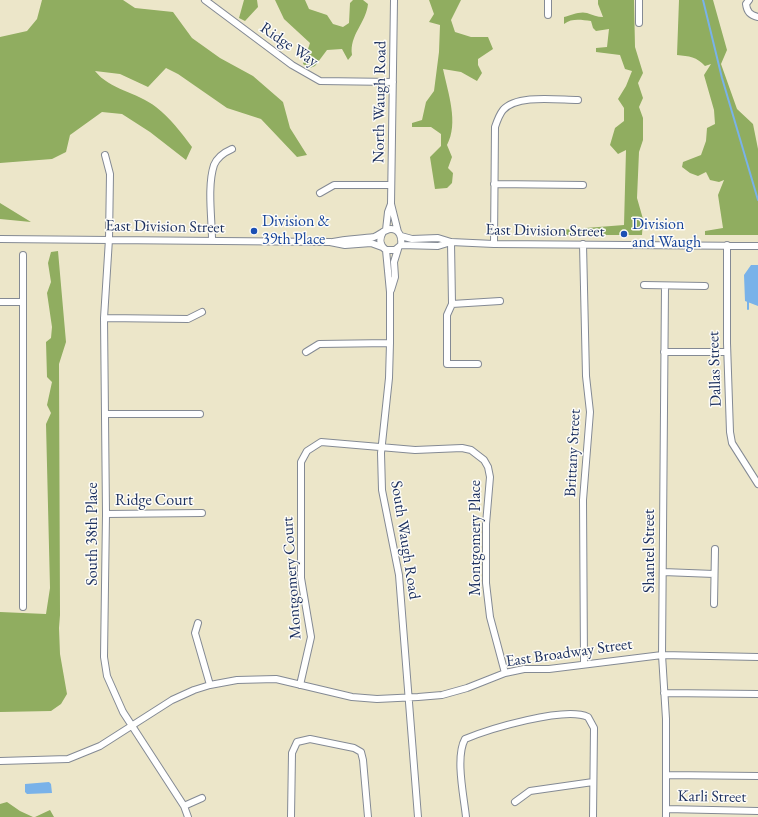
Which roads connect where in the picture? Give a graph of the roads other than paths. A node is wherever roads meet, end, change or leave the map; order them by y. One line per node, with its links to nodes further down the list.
1 (205, 0): 9 (street, Ridge Way)
2 (394, 0): 9 (street, North Waugh Road)
3 (548, 0): 6 (street)
4 (639, 0): 8 (street)
5 (748, 0): 7 (street)
6 (548, 15)
7 (758, 17)
8 (639, 23)
9 (393, 82): 14 (street, North Waugh Road)
10 (578, 100): 13 (street)
11 (232, 149): 22 (street)
12 (105, 155): 21 (street, South 38th Place)
13 (494, 184): 15 (street); 25 (street)
14 (391, 185): 16 (street); 17 (street, North Waugh Road)
15 (583, 185)
16 (320, 193)
17 (391, 204): 18 (street, North Waugh Road); 19 (street, North Waugh Road)
18 (385, 231): 19 (street); 23 (street, East Division Street); 30 (street)
19 (399, 234): 24 (street, East Division Street); 29 (street)
20 (0, 239): 21 (street, East Division Street)
21 (109, 239): 22 (street, East Division Street); 41 (street, South 38th Place)
22 (212, 240): 23 (street, East Division Street)
23 (330, 242): 30 (street, East Division Street)
24 (451, 242): 25 (street, East Division Street); 29 (street, East Division Street); 39 (street)
25 (494, 244): 26 (street, East Division Street)
26 (583, 244): 27 (street, East Division Street); 61 (street, Brittany Street)
27 (727, 245): 28 (street, East Division Street); 45 (street, Dallas Street)
28 (758, 246)
29 (400, 247): 30 (street); 35 (street, South Waugh Road)
30 (384, 248): 35 (street, South Waugh Road)
31 (23, 255): 38 (street)
32 (644, 286): 33 (street)
33 (665, 286): 34 (street); 44 (street, Shantel Street)
34 (705, 286)
35 (390, 292): 42 (street, South Waugh Road)
36 (500, 301): 39 (street)
37 (0, 302): 38 (street)
38 (23, 302): 57 (street)
39 (452, 304): 46 (street)
40 (202, 312): 41 (street)
41 (104, 318): 47 (street, South 38th Place)
42 (390, 343): 43 (street); 49 (street, South Waugh Road)
43 (306, 352)
44 (664, 352): 45 (street); 54 (street, Shantel Street)
45 (727, 352): 50 (street, Dallas Street)
46 (478, 364)
47 (106, 414): 48 (street); 51 (street, South 38th Place)
48 (200, 414)
49 (382, 448): 62 (street, Montgomery Place); 64 (street, Montgomery Court); 67 (street, South Waugh Road)
50 (758, 484)
51 (106, 514): 52 (street, Ridge Court); 68 (street, South 38th Place)
52 (202, 514)
53 (715, 549): 55 (street)
54 (663, 572): 55 (street); 59 (street, Shantel Street)
55 (714, 574): 56 (street)
56 (714, 604)
57 (23, 607)
58 (198, 622): 63 (street)
59 (662, 655): 60 (street, East Broadway Street); 61 (street, East Broadway Street); 65 (street, Shantel Street)
60 (758, 657)
61 (584, 663): 62 (street, East Broadway Street)
62 (505, 673): 67 (street, East Broadway Street)
63 (210, 685): 64 (street, East Broadway Street); 68 (street, East Broadway Street)
64 (300, 685): 67 (street, East Broadway Street)
65 (664, 693): 66 (street); 70 (street, Shantel Street)
66 (758, 694)
67 (408, 697): 81 (street, South Waugh Road)
68 (132, 725): 69 (street, East Broadway Street); 75 (street, South 38th Place)
69 (0, 761)
70 (666, 775): 71 (street); 76 (street, Shantel Street)
71 (758, 776)
72 (592, 782): 74 (street); 82 (street); 83 (street)
73 (202, 798): 75 (street)
74 (514, 802)
75 (184, 806): 78 (street, South 38th Place)
76 (666, 809): 77 (street, Karli Street); 84 (street, Shantel Street)
77 (758, 811)
78 (188, 817)
79 (291, 817): 80 (street)
80 (368, 817)
81 (418, 817)
82 (466, 817)
83 (593, 817)
84 (666, 817)

